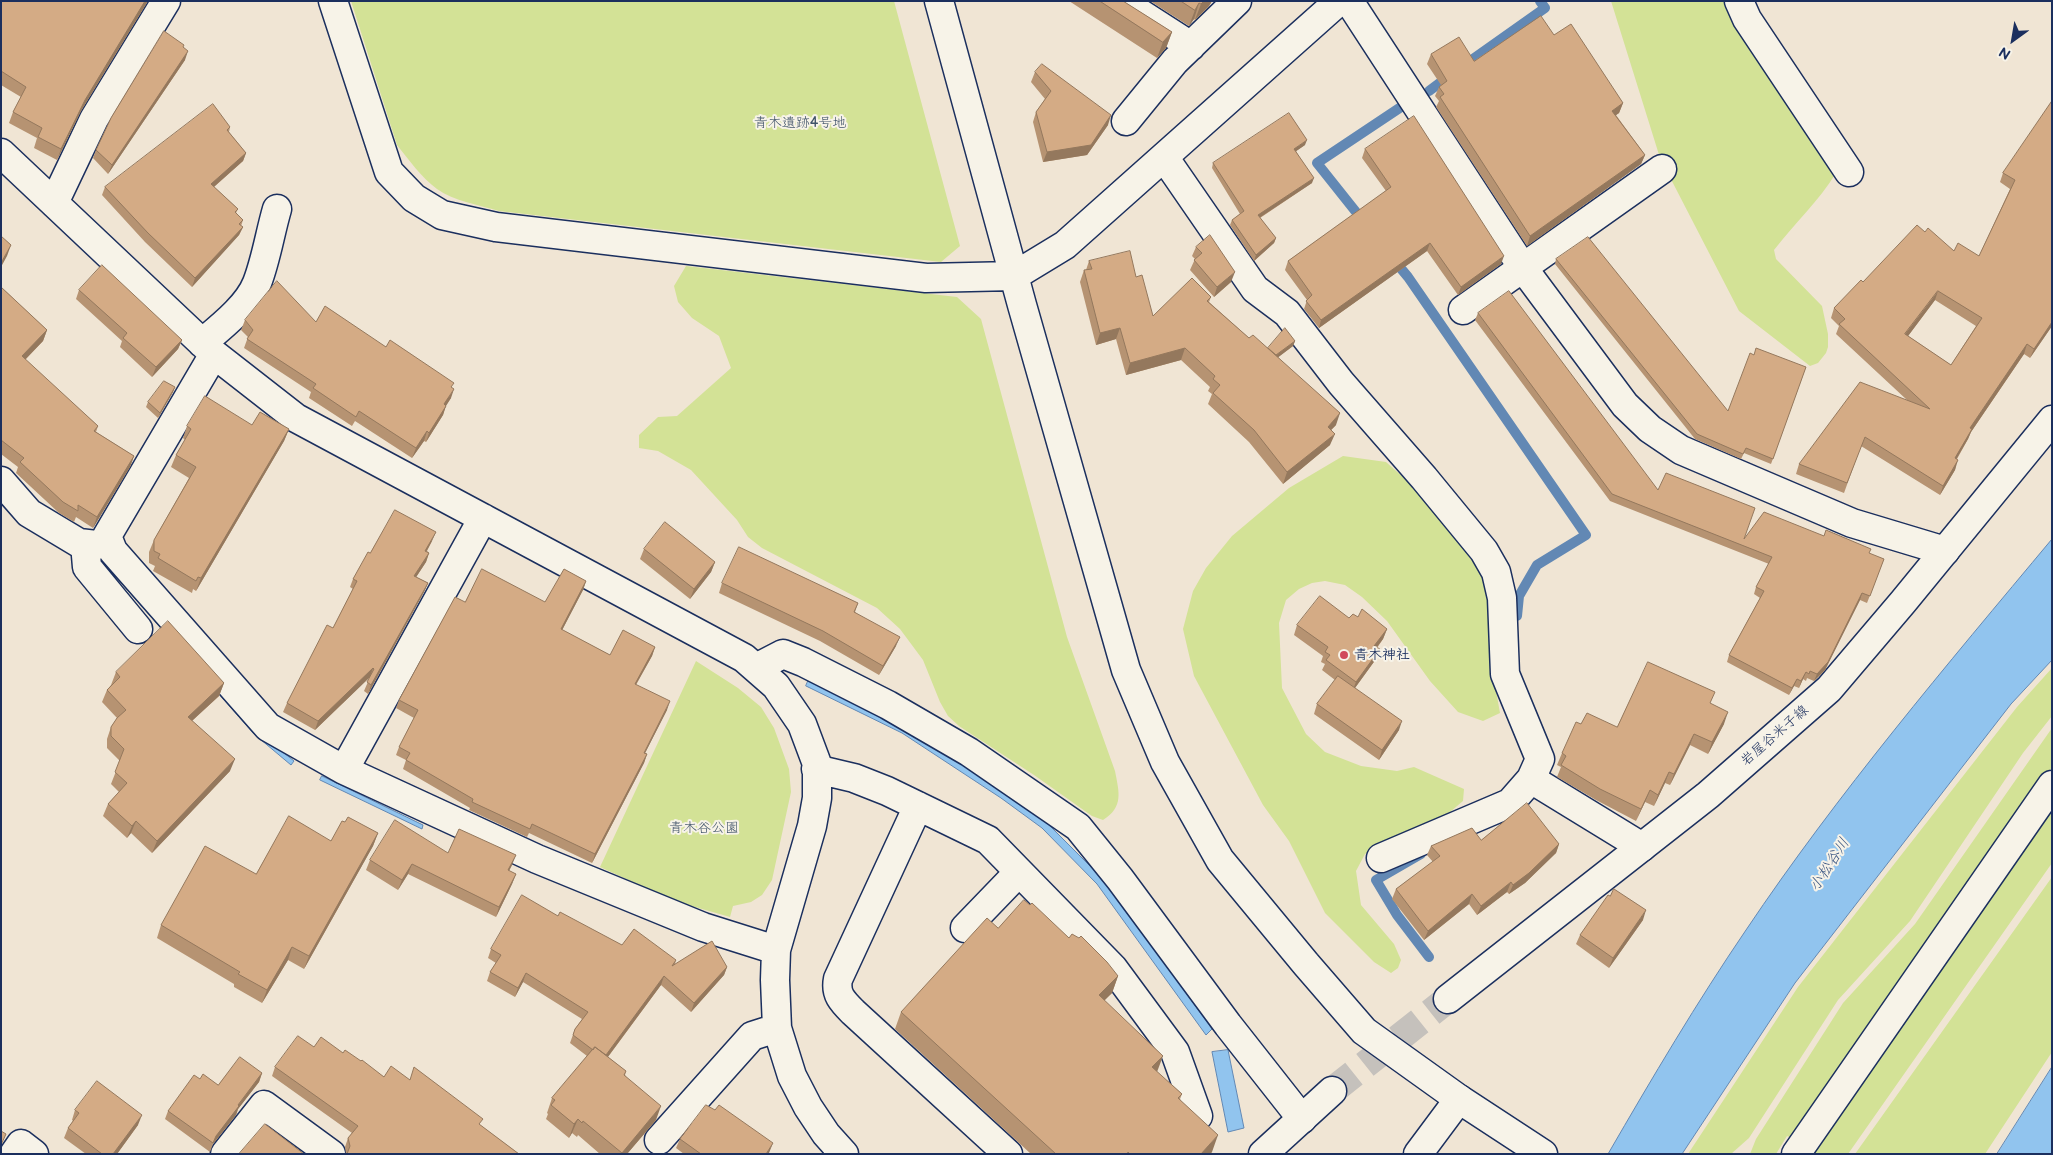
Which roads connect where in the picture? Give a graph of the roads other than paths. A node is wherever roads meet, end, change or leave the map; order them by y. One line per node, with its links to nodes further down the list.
1 (166, 1): 15 (street)
2 (333, 1): 18 (street)
3 (940, 1): 18 (street)
4 (1120, 1): 9 (street)
5 (1237, 1): 9 (street)
6 (1339, 1): 12 (street)
7 (1349, 1): 17 (street)
8 (1739, 1): 14 (street)
9 (1191, 46): 10 (street)
10 (1126, 121)
11 (1, 153): 15 (street)
12 (1164, 157): 18 (street); 30 (street)
13 (1662, 169): 17 (street)
14 (1849, 172)
15 (54, 202): 20 (street)
16 (277, 208): 20 (street)
17 (1523, 268): 19 (street); 25 (street)
18 (1014, 276): 41 (street)
19 (1462, 310)
20 (208, 348): 23 (street); 24 (street)
21 (2052, 420): 25 (street, 岩屋谷米子線)
22 (1, 481): 24 (street)
23 (483, 518): 27 (street); 29 (street)
24 (97, 543): 26 (street); 29 (street)
25 (1945, 551): 33 (street, 岩屋谷米子線)
26 (138, 629)
27 (756, 668): 28 (street); 43 (street)
28 (816, 769): 32 (street); 37 (street)
29 (344, 770): 37 (street)
30 (1531, 779): 33 (street); 34 (street)
31 (2052, 785): 54 (street)
32 (918, 806): 35 (street); 51 (street)
33 (1642, 847): 38 (street, 岩屋谷米子線)
34 (1381, 858)
35 (1019, 872): 36 (street); 42 (street)
36 (965, 928)
37 (776, 950): 39 (street)
38 (1448, 999)
39 (777, 1028): 44 (street); 50 (street)
40 (1332, 1091): 43 (street)
41 (1459, 1099): 45 (street); 53 (street)
42 (1198, 1116)
43 (1302, 1118): 52 (street)
44 (659, 1140)
45 (1542, 1153)
46 (14, 1154): 47 (street)
47 (34, 1154)
48 (226, 1154): 49 (street)
49 (331, 1154)
50 (844, 1154)
51 (1008, 1154)
52 (1263, 1154)
53 (1418, 1154)
54 (1796, 1154)

